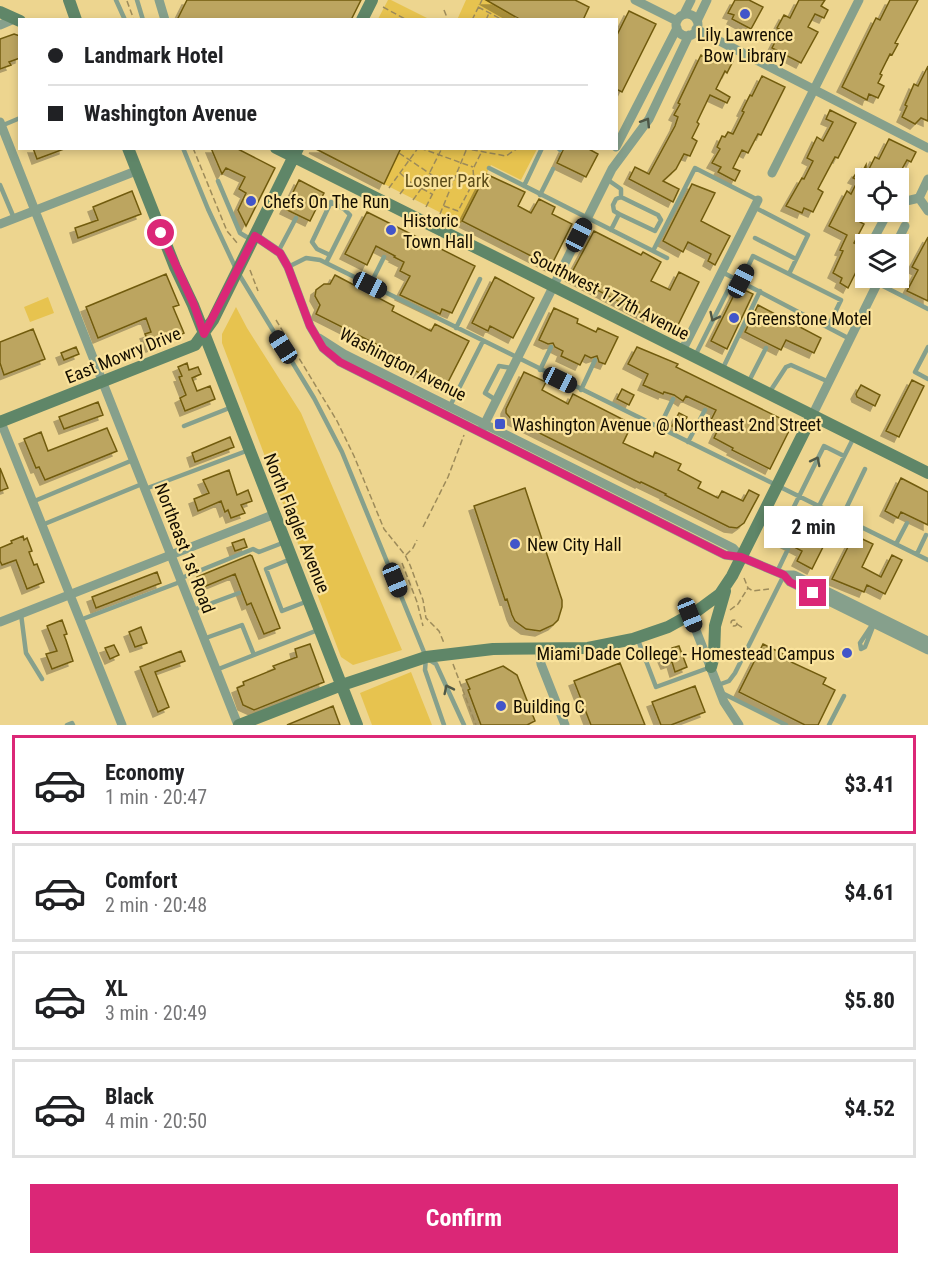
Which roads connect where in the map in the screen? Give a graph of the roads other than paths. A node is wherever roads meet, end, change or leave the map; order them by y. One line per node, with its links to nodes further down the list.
1 (69, 0): 11 (street)
2 (116, 0): 12 (lane)
3 (137, 0): 13 (lane)
4 (159, 0): 14 (street)
5 (635, 0): 17 (street)
6 (691, 0): 17 (street)
7 (707, 0): 19 (street)
8 (859, 0): 21 (street)
9 (377, 4): 15 (street)
10 (0, 12): 16 (street)
11 (75, 18)
12 (124, 18)
13 (142, 18)
14 (164, 18)
15 (364, 18)
16 (17, 20): 18 (street)
17 (679, 21): 19 (street); 19 (street); 20 (street)
18 (0, 25)
19 (694, 28): 21 (street); 22 (street)
20 (649, 83): 22 (street); 25 (street)
21 (814, 89): 28 (street); 38 (street)
22 (663, 90): 26 (street, one-way to 22)
23 (18, 119): 24 (lane)
24 (1, 124): 49 (street, Northeast 1st Road)
25 (623, 135): 26 (street); 27 (street)
26 (633, 140): 36 (street)
27 (618, 144)
28 (928, 148)
29 (129, 150): 37 (street, North Flagler Avenue)
30 (184, 150): 69 (lane)
31 (541, 150): 43 (lane)
32 (616, 150): 36 (street)
33 (296, 153): 59 (street, East Mowry Drive); 76 (street, Southwest 177th Avenue)
34 (489, 168): 43 (lane)
35 (553, 169): 44 (lane)
36 (612, 169): 39 (street)
37 (136, 171): 49 (street); 83 (street, North Flagler Avenue)
38 (772, 173)
39 (607, 179): 45 (lane); 54 (street)
40 (928, 179): 46 (street)
41 (218, 182): 59 (lane)
42 (0, 185): 52 (lane)
43 (524, 186): 44 (lane)
44 (540, 195): 54 (lane)
45 (621, 197): 51 (lane); 51 (lane)
46 (919, 198): 47 (street); 50 (street)
47 (909, 200)
48 (756, 204): 61 (lane); 66 (lane); 70 (street)
49 (34, 211): 52 (street); 97 (street, Northeast 1st Road)
50 (928, 211)
51 (619, 214): 57 (lane)
52 (14, 218): 55 (street)
53 (296, 218): 62 (lane)
54 (588, 218): 57 (lane); 76 (street)
55 (0, 224)
56 (905, 226): 58 (street)
57 (611, 230): 61 (lane)
58 (901, 234)
59 (253, 238): 62 (street); 69 (street, East Mowry Drive)
60 (755, 238): 66 (lane)
61 (653, 251): 65 (lane)
62 (278, 252): 68 (street)
63 (330, 255): 63 (lane); 67 (lane)
64 (384, 256): 75 (lane)
65 (667, 258)
66 (796, 259): 71 (lane)
67 (326, 263): 68 (lane); 75 (lane)
68 (288, 267): 84 (street)
69 (237, 271): 83 (street, East Mowry Drive); 156 (lane)
70 (722, 272): 72 (lane); 90 (street)
71 (789, 274): 74 (lane); 81 (lane)
72 (734, 278): 74 (lane); 91 (lane, one-way to 91)
73 (480, 279): 82 (lane)
74 (741, 281): 79 (lane)
75 (370, 285): 82 (lane)
76 (553, 286): 90 (street, Southwest 177th Avenue); 92 (street)
77 (874, 288): 85 (street)
78 (892, 288): 80 (lane)
79 (760, 291): 81 (lane); 95 (lane)
80 (928, 309)
81 (828, 327): 85 (lane)
82 (456, 328): 86 (lane)
83 (204, 334): 97 (street, East Mowry Drive); 103 (street, North Flagler Avenue)
84 (317, 337): 104 (street, Washington Avenue); 106 (street, Washington Avenue)
85 (850, 339): 98 (street)
86 (483, 342): 92 (lane); 104 (lane)
87 (551, 347): 94 (lane)
88 (928, 347): 96 (lane)
89 (766, 348): 99 (lane)
90 (682, 351): 91 (street, Southwest 177th Avenue)
91 (694, 357): 95 (street, Southwest 177th Avenue)
92 (517, 359): 94 (lane); 109 (street)
93 (595, 360): 100 (lane)
94 (540, 370): 100 (lane)
95 (721, 370): 99 (street, Southwest 177th Avenue)
96 (928, 379)
97 (103, 382): 108 (street, East Mowry Drive); 117 (street, Northeast 1st Road)
98 (829, 382): 101 (lane); 107 (street)
99 (748, 384): 101 (street, Southwest 177th Avenue)
100 (581, 390): 111 (lane)
101 (769, 394): 107 (street, Southwest 177th Avenue)
102 (673, 399): 111 (lane)
103 (233, 406): 110 (lane); 115 (street, North Flagler Avenue)
104 (450, 407): 106 (lane); 109 (street, Washington Avenue)
105 (705, 410): 114 (lane)
106 (445, 416): 112 (street, Washington Avenue)
107 (812, 416): 113 (street, Southwest 177th Avenue); 120 (street)
108 (0, 421): 123 (street)
109 (485, 424): 112 (street); 134 (street, Washington Avenue)
110 (184, 426)
111 (659, 428): 114 (lane)
112 (480, 434): 134 (street, Washington Avenue)
113 (854, 437): 116 (lane); 119 (street, Southwest 177th Avenue)
114 (688, 442): 120 (lane)
115 (249, 450): 121 (lane); 125 (street, North Flagler Avenue)
116 (844, 456): 122 (lane, one-way to 116); 124 (lane)
117 (133, 460): 121 (street, Northeast 1st Road); 123 (lane)
118 (865, 469): 126 (lane)
119 (928, 473)
120 (777, 485): 122 (lane); 134 (street)
121 (143, 487): 128 (lane); 133 (street, Northeast 1st Road)
122 (799, 496): 124 (lane); 137 (lane)
123 (32, 502): 128 (street)
124 (819, 506): 126 (lane)
125 (275, 514): 130 (street, North Flagler Avenue); 133 (street)
126 (842, 517): 131 (lane)
127 (907, 523): 131 (lane)
128 (42, 525): 141 (street)
129 (926, 535): 132 (lane)
130 (285, 542): 135 (street, North Flagler Avenue); 138 (lane)
131 (896, 544): 132 (lane)
132 (917, 554): 136 (lane)
133 (170, 555): 138 (street, Northeast 1st Road); 141 (street)
134 (741, 557): 137 (street, Washington Avenue); 139 (street)
135 (292, 559): 142 (street, North Flagler Avenue); 142 (lane)
136 (928, 560)
137 (780, 573): 147 (street, Washington Avenue); 161 (lane)
138 (180, 580): 143 (street, Northeast 1st Road); 146 (lane)
139 (727, 584): 145 (street); 157 (street)
140 (239, 593): 143 (lane)
141 (70, 594): 144 (street); 146 (street)
142 (308, 601): 149 (street, North Flagler Avenue)
143 (192, 610): 151 (street, Northeast 1st Road)
144 (20, 614): 148 (street); 159 (lane)
145 (690, 615): 150 (street); 157 (street)
146 (80, 620): 167 (street)
147 (876, 620): 147 (lane); 152 (street, Washington Avenue); 154 (street, Washington Avenue)
148 (0, 622)
149 (320, 630): 155 (lane); 160 (street, North Flagler Avenue)
150 (637, 638): 153 (street); 157 (lane)
151 (203, 639): 155 (lane); 158 (street, Northeast 1st Road)
152 (928, 641)
153 (539, 649): 156 (street); 163 (street)
154 (928, 650)
155 (254, 655): 158 (lane)
156 (426, 657): 160 (street); 170 (lane); 171 (lane, one-way to 156)
157 (711, 667): 161 (street)
158 (216, 670): 168 (street, Northeast 1st Road)
159 (42, 679)
160 (342, 685): 168 (street); 169 (street, North Flagler Avenue)
161 (719, 689): 164 (street); 172 (lane)
162 (844, 696): 173 (lane)
163 (562, 724)
164 (736, 724)
165 (67, 725): 166 (lane)
166 (73, 725)
167 (122, 725)
168 (239, 725)
169 (357, 725)
170 (444, 725)
171 (464, 725)
172 (786, 725)
173 (829, 725)

